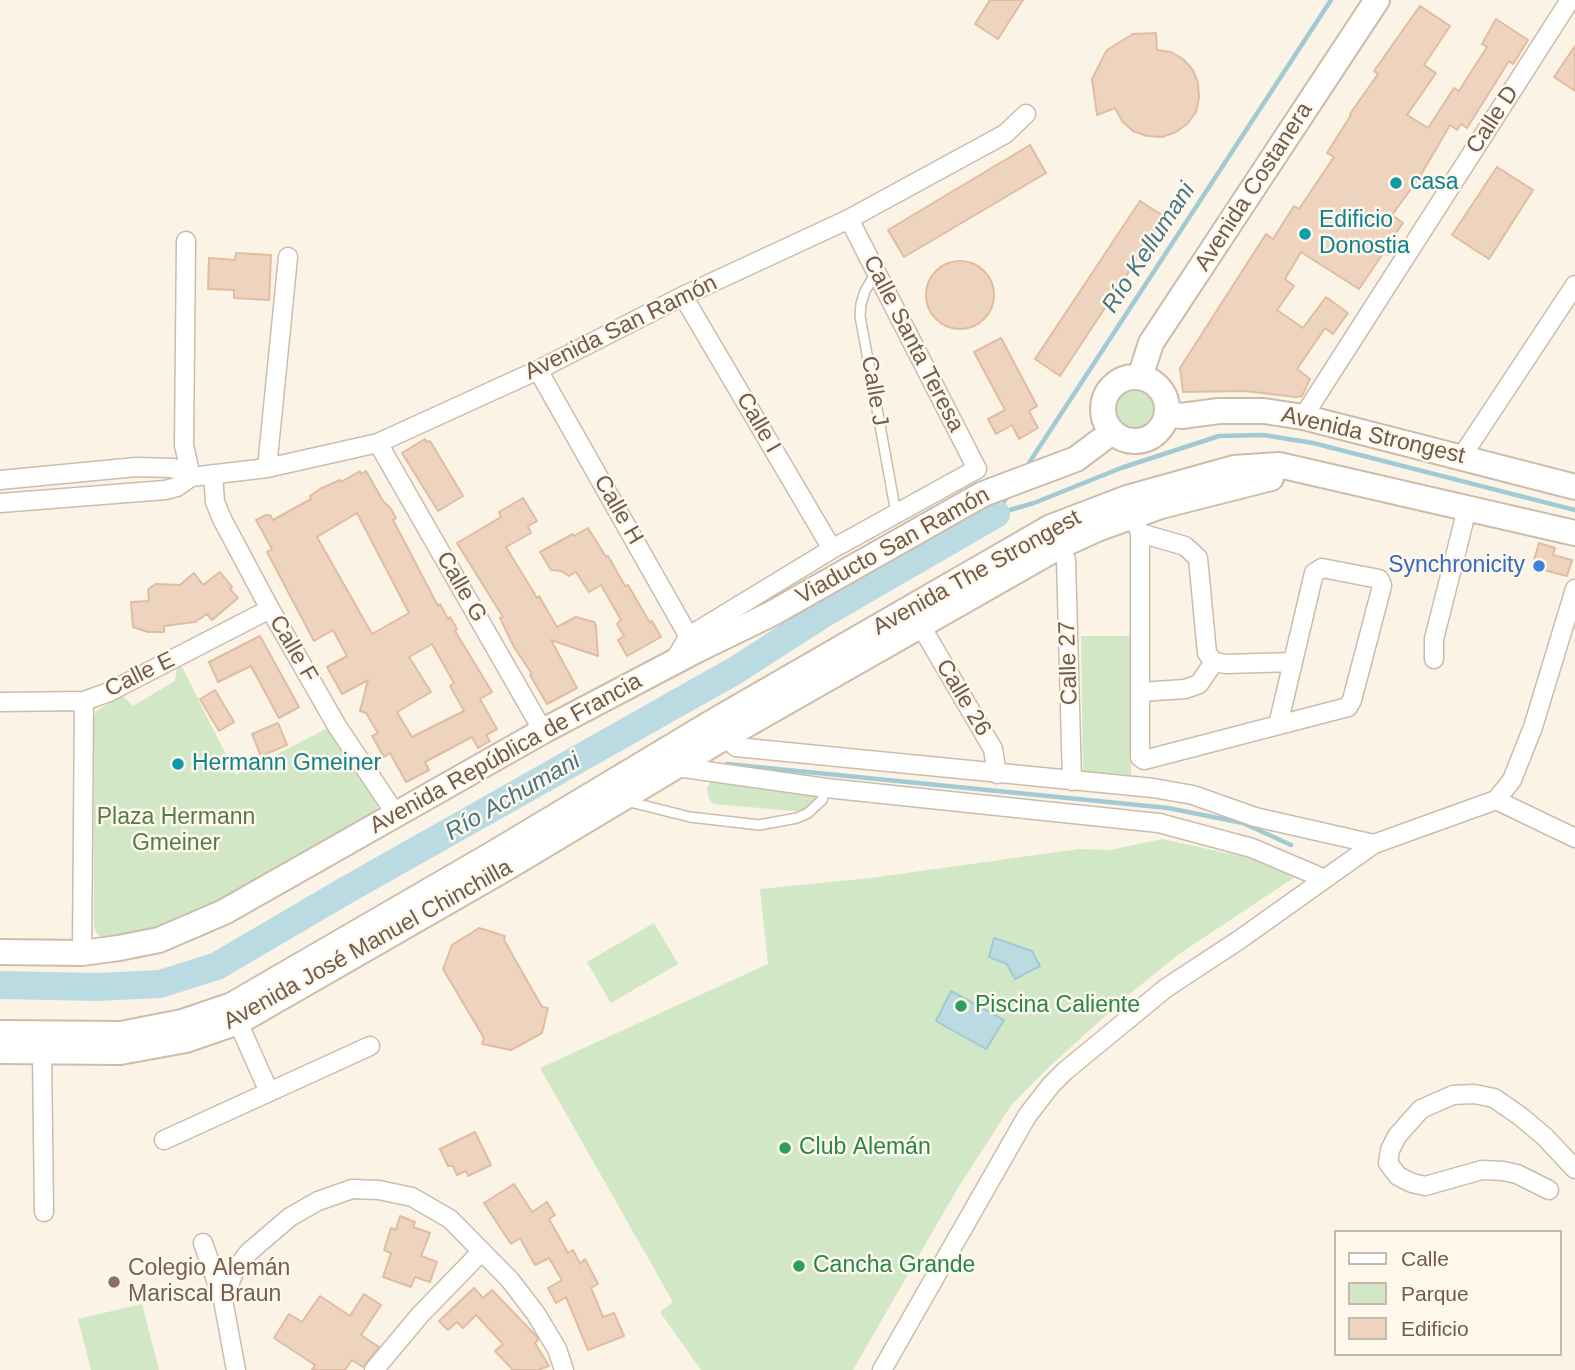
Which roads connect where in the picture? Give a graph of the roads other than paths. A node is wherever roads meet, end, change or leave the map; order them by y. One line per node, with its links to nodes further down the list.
1 (1377, 0): 11 (street, Avenida Costanera)
2 (1570, 0): 13 (street, Calle D)
3 (1026, 114): 4 (street, Avenida San Ramón)
4 (849, 219): 7 (street, Calle Santa Teresa); 9 (street, Avenida San Ramón)
5 (186, 241): 19 (street)
6 (288, 257): 17 (street)
7 (877, 272): 24 (lane, Calle J); 24 (street, Calle Santa Teresa)
8 (1575, 285): 16 (street)
9 (684, 296): 10 (street, Avenida San Ramón); 28 (street, Calle I)
10 (538, 370): 15 (street, Avenida San Ramón); 32 (street, Calle H)
11 (1140, 377): 12 (street); 14 (street)
12 (1167, 414): 13 (street, Avenida Strongest); 14 (street)
13 (1303, 417): 16 (street, Avenida Strongest)
14 (1112, 432): 32 (street, Viaducto San Ramón)
15 (378, 443): 17 (street, Avenida San Ramón); 42 (street, Calle G)
16 (1462, 456): 21 (street, Avenida Strongest)
17 (267, 468): 18 (street, Avenida San Ramón)
18 (213, 474): 19 (street, Avenida San Ramón); 30 (street, Calle F)
19 (191, 477): 20 (street, Avenida San Ramón); 22 (street, Avenida San Ramón)
20 (0, 480)
21 (1575, 486)
22 (0, 503)
23 (1467, 509): 25 (street, Avenida The Strongest); 26 (street, Avenida The Strongest); 33 (street)
24 (896, 513): 28 (street)
25 (1134, 515): 27 (street, Avenida The Strongest); 34 (street); 37 (street)
26 (1575, 533)
27 (1055, 537): 31 (street, Avenida The Strongest); 45 (street, Calle 27)
28 (832, 549): 32 (street)
29 (1575, 589): 48 (street)
30 (270, 609): 38 (street, Calle E); 49 (street, Calle F)
31 (916, 617): 41 (street, Avenida The Strongest); 44 (street, Calle 26)
32 (693, 643): 36 (street, Viaducto San Ramón)
33 (1434, 659)
34 (1214, 662): 35 (street); 37 (street)
35 (1293, 662): 40 (street); 40 (street)
36 (673, 663): 42 (street, Avenida República de Francia)
37 (1140, 692): 40 (street)
38 (85, 701): 39 (street, Calle E); 55 (street)
39 (0, 702)
40 (1278, 725)
41 (720, 728): 43 (street, Avenida The Strongest); 44 (street)
42 (543, 731): 49 (street, Avenida República de Francia)
43 (666, 760): 46 (street); 47 (street, Avenida José Manuel Chinchilla); 52 (street, Avenida José Manuel Chinchilla)
44 (997, 774): 45 (street)
45 (1072, 781): 51 (street)
46 (826, 788): 47 (lane); 53 (street)
47 (621, 800): 52 (street, Avenida José Manuel Chinchilla)
48 (1496, 800): 50 (street); 51 (street)
49 (395, 813): 55 (street, Avenida República de Francia)
50 (1575, 838)
51 (1374, 844): 53 (street)
52 (501, 860): 56 (street, Avenida José Manuel Chinchilla)
53 (1325, 879): 72 (street)
54 (0, 952): 55 (street, Avenida República de Francia)
55 (82, 953)
56 (235, 1014): 58 (street, Avenida José Manuel Chinchilla); 61 (street)
57 (0, 1032): 58 (street, Avenida José Manuel Chinchilla)
58 (42, 1042): 60 (street, Avenida José Manuel Chinchilla); 65 (street)
59 (370, 1046): 61 (street)
60 (0, 1051)
61 (269, 1092): 62 (street)
62 (164, 1140)
63 (1575, 1168): 64 (street)
64 (1549, 1190)
65 (44, 1212)
66 (203, 1243): 68 (street)
67 (482, 1251): 68 (street); 70 (street); 71 (street)
68 (223, 1300): 69 (street)
69 (236, 1370)
70 (374, 1370)
71 (564, 1370)
72 (881, 1370)

